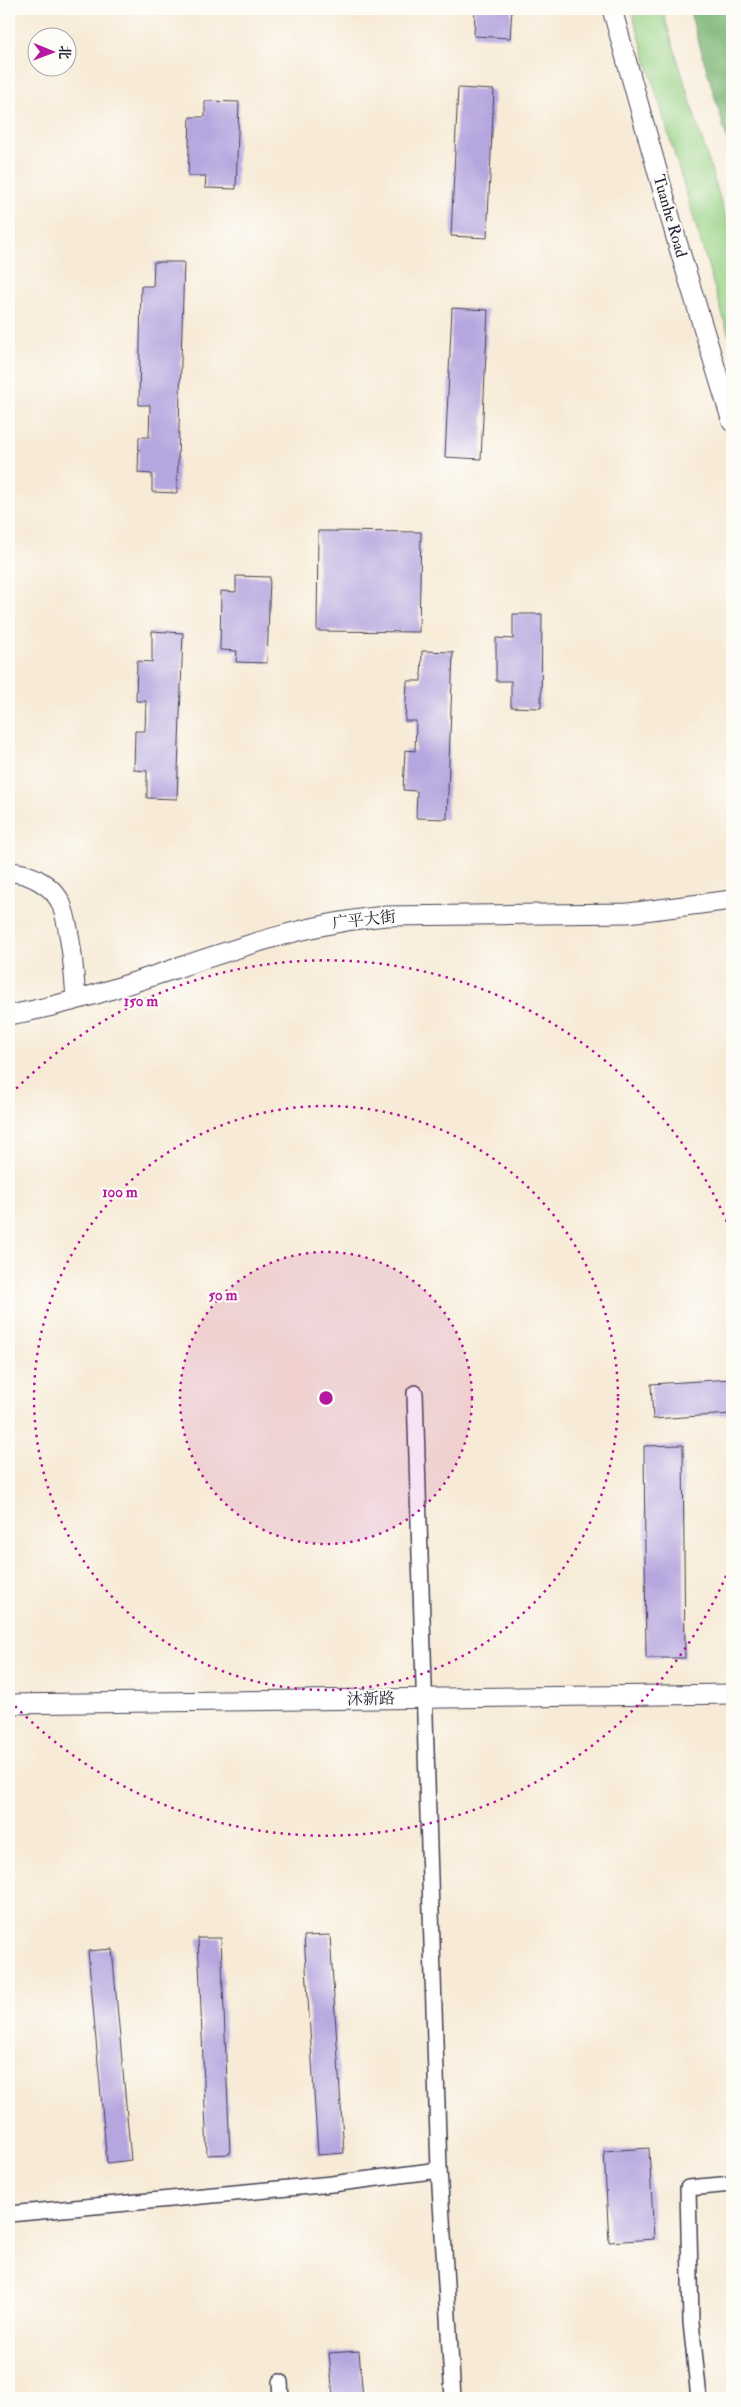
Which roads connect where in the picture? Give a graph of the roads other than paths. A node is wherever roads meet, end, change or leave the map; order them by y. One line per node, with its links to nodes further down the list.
1 (612, 9): 2 (street, Tuanhe Road)
2 (732, 422)
3 (9, 872): 5 (street)
4 (732, 900): 5 (street, 广平大街)
5 (76, 999): 6 (street, 广平大街)
6 (9, 1015)
7 (415, 1393): 9 (street)
8 (732, 1694): 9 (street, 沐新路)
9 (424, 1699): 10 (street, 沐新路); 11 (street)
10 (9, 1704)
11 (439, 2170): 13 (street); 16 (street)
12 (732, 2184): 17 (street)
13 (9, 2214)
14 (280, 2382): 15 (street)
15 (281, 2398)
16 (453, 2398)
17 (699, 2398)

